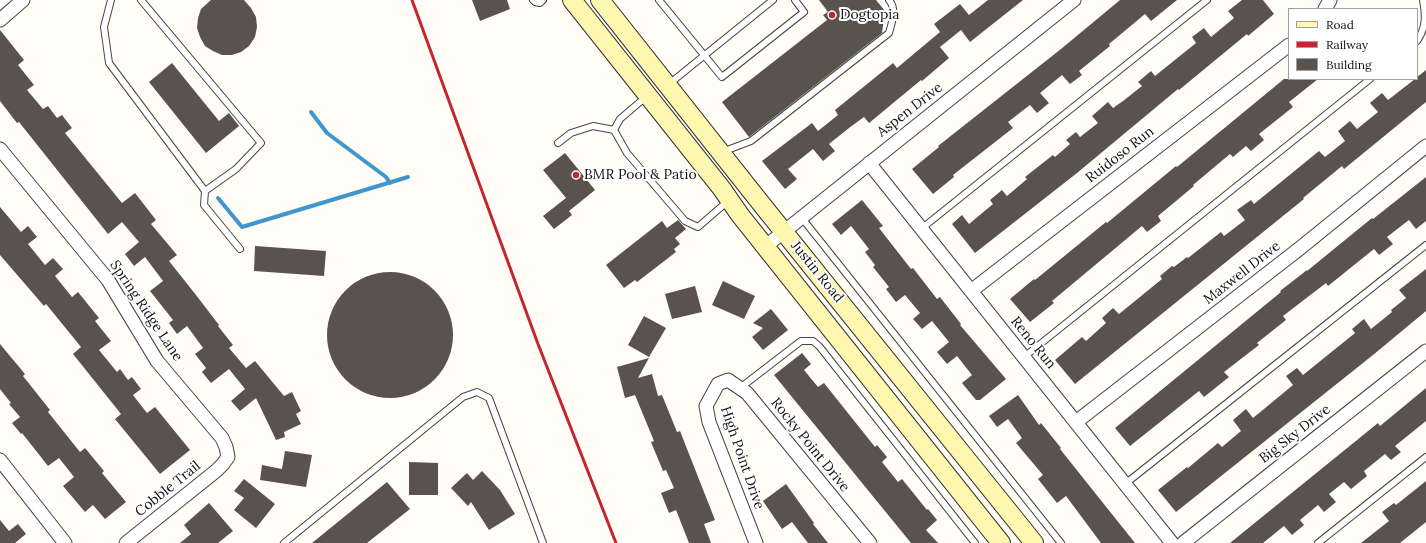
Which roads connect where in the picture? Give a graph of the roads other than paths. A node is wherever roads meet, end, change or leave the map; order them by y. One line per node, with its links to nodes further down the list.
1 (23, 0): 15 (street)
2 (111, 0): 28 (lane)
3 (141, 0): 28 (lane)
4 (533, 0): 5 (lane)
5 (543, 0)
6 (572, 0): 21 (main road, Justin Road)
7 (600, 0): 20 (main road, Justin Road)
8 (659, 0): 18 (lane)
9 (773, 0): 18 (lane)
10 (795, 0): 18 (lane)
11 (889, 0): 26 (lane)
12 (1074, 0): 27 (street, Aspen Drive)
13 (1207, 0): 31 (lane)
14 (1423, 0): 16 (lane)
15 (0, 20)
16 (1418, 39)
17 (1288, 46): 36 (street, Ruidoso Run)
18 (704, 56): 20 (lane)
19 (1369, 80): 38 (lane)
20 (668, 85): 26 (main road, Justin Road)
21 (648, 95): 22 (lane); 26 (main road); 29 (main road, Justin Road)
22 (614, 130): 23 (lane); 29 (lane)
23 (558, 143)
24 (1426, 146): 41 (street, Maxwell Drive)
25 (0, 149): 42 (street, Spring Ridge Lane)
26 (721, 152): 32 (main road, Justin Road)
27 (869, 163): 30 (street, Aspen Drive); 31 (street, Reno Run)
28 (205, 191): 35 (lane)
29 (730, 200): 34 (main road, Justin Road)
30 (801, 217): 32 (street, Aspen Drive); 55 (lane)
31 (921, 229): 36 (street, Reno Run)
32 (784, 231): 34 (street, Aspen Drive); 54 (main road, Justin Road)
33 (1426, 245): 45 (lane)
34 (766, 246): 53 (main road, Justin Road)
35 (240, 249)
36 (971, 292): 38 (street, Reno Run)
37 (1426, 351): 57 (street, Big Sky Drive)
38 (1024, 357): 41 (street, Reno Run)
39 (718, 384): 40 (street, Rocky Point Drive); 50 (street, High Point Drive)
40 (740, 388): 51 (street, Rocky Point Drive); 52 (lane)
41 (1076, 422): 45 (street, Reno Run)
42 (228, 457): 47 (street, Cobble Trail)
43 (1426, 457): 58 (lane)
44 (0, 460): 46 (street)
45 (1125, 484): 56 (street, Reno Run)
46 (65, 543)
47 (126, 543)
48 (284, 543): 49 (lane)
49 (543, 543)
50 (756, 543)
51 (870, 543)
52 (976, 543)
53 (1001, 543)
54 (1034, 543)
55 (1061, 543)
56 (1172, 543)
57 (1183, 543)
58 (1318, 543)

